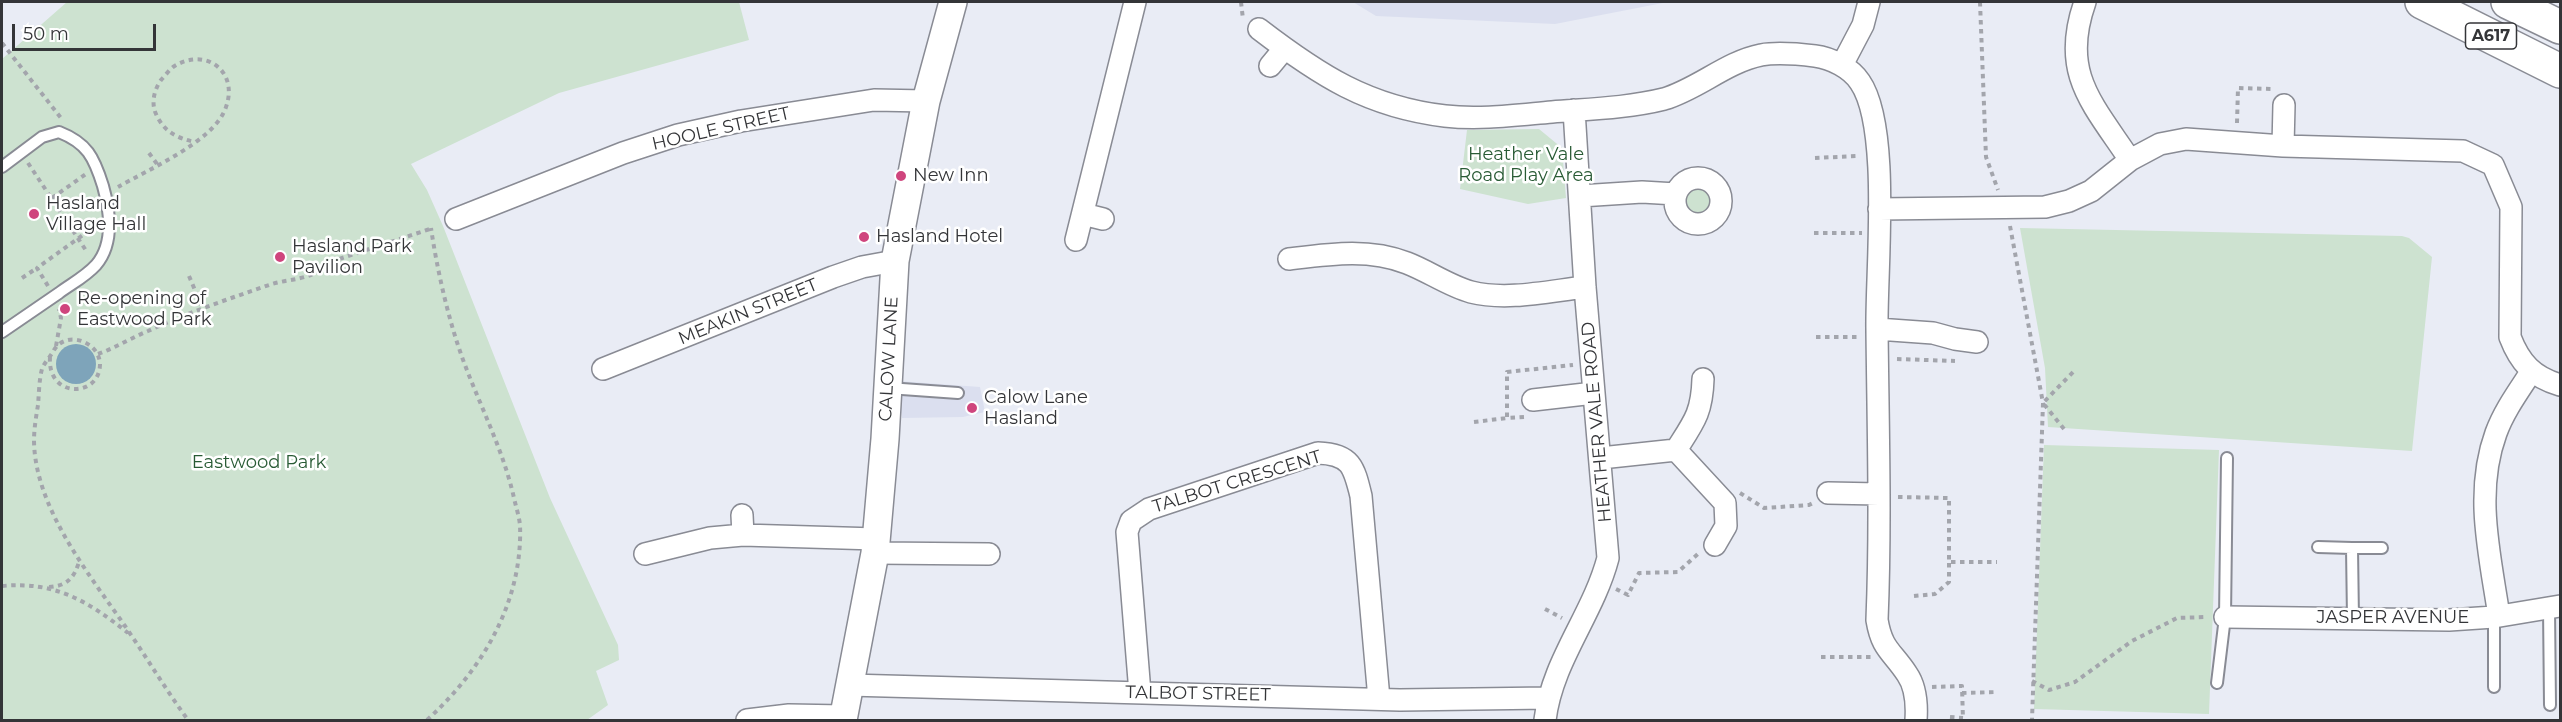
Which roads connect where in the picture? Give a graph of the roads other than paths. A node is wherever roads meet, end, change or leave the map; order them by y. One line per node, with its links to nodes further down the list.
1 (953, 2): 13 (street, CALOW LANE)
2 (1135, 2): 23 (street)
3 (1869, 2): 10 (street)
4 (2085, 2): 17 (street)
5 (2422, 2): 12 (highway, A617)
6 (2508, 2): 7 (highway, A617)
7 (2560, 27)
8 (1259, 29): 9 (street)
9 (1284, 49): 11 (street); 15 (street)
10 (1842, 65): 15 (street); 21 (street)
11 (1270, 66)
12 (2560, 71)
13 (926, 101): 22 (street, HOOLE STREET); 25 (street, CALOW LANE)
14 (2284, 105): 16 (street)
15 (1574, 110): 20 (street, HEATHER VALE ROAD)
16 (2283, 146): 17 (street); 31 (street)
17 (2130, 160): 21 (street)
18 (2, 167): 27 (lane)
19 (1676, 194): 20 (street)
20 (1580, 196): 26 (street, HEATHER VALE ROAD)
21 (1879, 209): 28 (street)
22 (456, 219)
23 (1076, 240)
24 (1290, 259): 26 (street)
25 (895, 261): 30 (street, MEAKIN STREET); 34 (street, CALOW LANE)
26 (1585, 287): 36 (street, HEATHER VALE ROAD)
27 (2, 332)
28 (1877, 333): 29 (street); 42 (street)
29 (1977, 342)
30 (603, 369)
31 (2531, 372): 33 (street); 52 (street)
32 (1703, 379): 38 (street)
33 (2560, 385)
34 (888, 388): 35 (lane); 44 (street, CALOW LANE)
35 (958, 393)
36 (1594, 393): 37 (street); 39 (street, HEATHER VALE ROAD)
37 (1533, 399)
38 (1676, 450): 39 (street); 43 (street)
39 (1601, 458): 57 (street, HEATHER VALE ROAD)
40 (2227, 458): 51 (lane)
41 (1828, 493): 42 (street)
42 (1879, 495): 64 (street)
43 (1716, 545)
44 (876, 546): 48 (street); 49 (street); 55 (street, CALOW LANE)
45 (2318, 547): 46 (lane)
46 (2352, 548): 47 (lane); 53 (lane)
47 (2382, 548)
48 (645, 554)
49 (989, 554)
50 (2555, 607): 52 (street, JASPER AVENUE); 60 (lane)
51 (2225, 617): 53 (street, JASPER AVENUE); 54 (lane)
52 (2497, 617): 53 (street, JASPER AVENUE); 56 (lane)
53 (2353, 619)
54 (2217, 683)
55 (849, 685): 58 (street, TALBOT STREET); 61 (street, CALOW LANE)
56 (2494, 687)
57 (1556, 688): 59 (street, TALBOT STREET); 63 (street, HEATHER VALE ROAD)
58 (1140, 693): 59 (street, TALBOT STREET); 59 (street, TALBOT CRESCENT)
59 (1378, 699)
60 (2550, 705)
61 (843, 718): 62 (street)
62 (747, 720)
63 (1545, 720)
64 (1916, 720)

